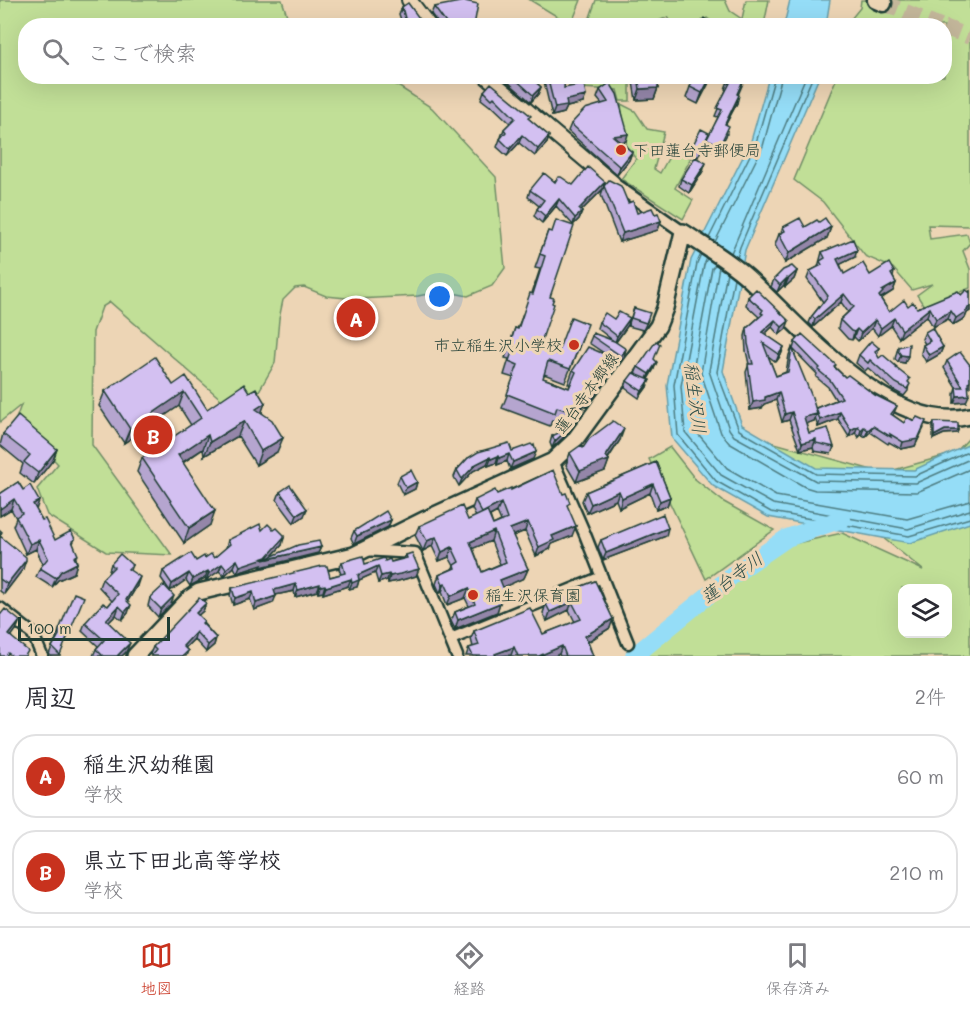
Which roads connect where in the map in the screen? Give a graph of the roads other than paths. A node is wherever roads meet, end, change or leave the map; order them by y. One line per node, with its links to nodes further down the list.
1 (409, 0): 2 (street)
2 (423, 18)
3 (495, 84): 4 (street)
4 (613, 183): 5 (street)
5 (687, 235): 6 (main road); 7 (main road, 蓮台寺本郷線)
6 (970, 416)
7 (553, 461): 8 (main road, 蓮台寺本郷線); 9 (street)
8 (363, 550): 11 (street); 14 (main road, 蓮台寺本郷線)
9 (602, 577): 11 (street); 12 (street)
10 (0, 608): 13 (street)
11 (450, 639): 15 (street)
12 (628, 643)
13 (42, 656)
14 (135, 656)
15 (457, 656)

